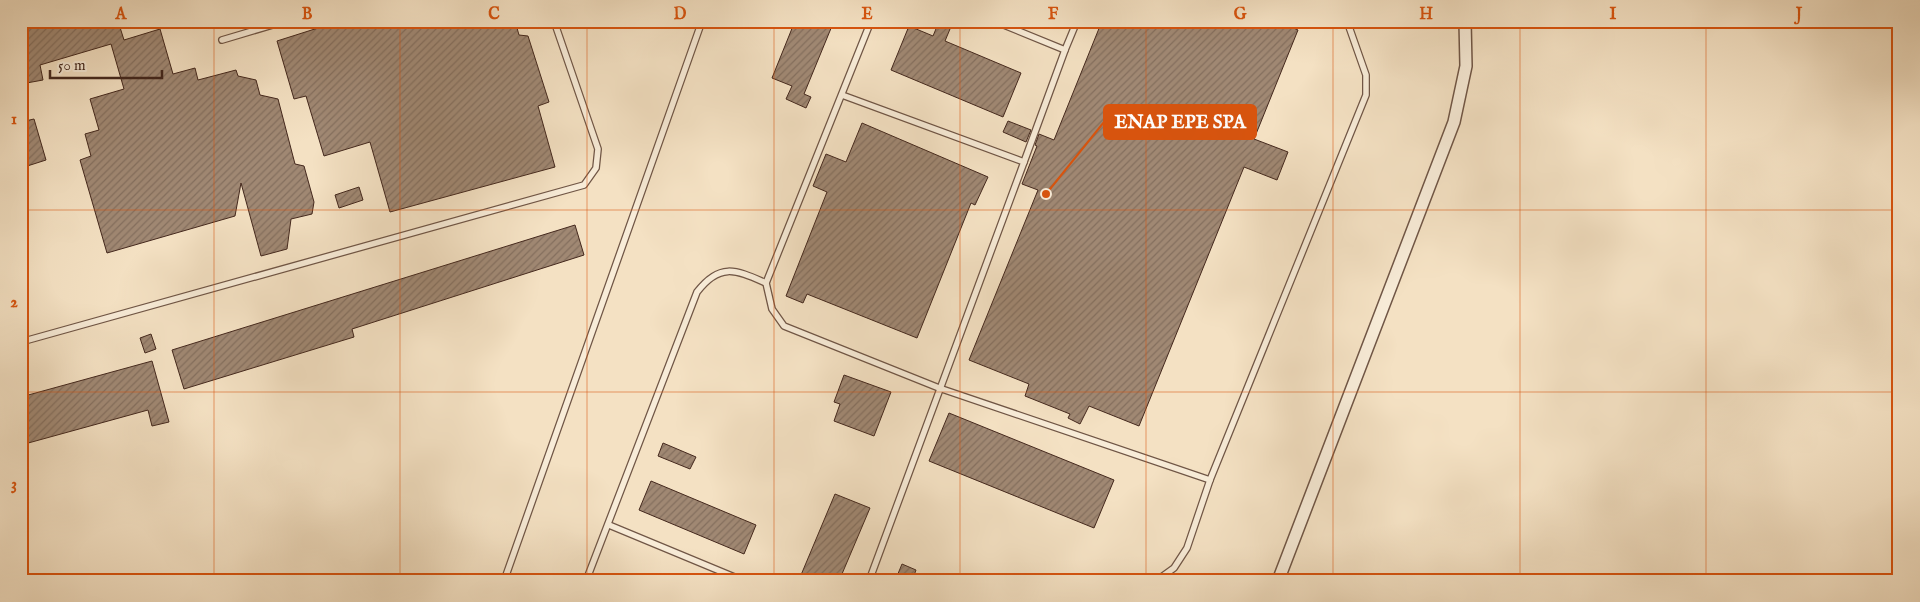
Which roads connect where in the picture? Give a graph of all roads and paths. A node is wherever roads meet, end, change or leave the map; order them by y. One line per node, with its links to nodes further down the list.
1 (286, 21): 9 (lane)
2 (554, 21): 14 (lane)
3 (702, 21): 18 (lane)
4 (871, 21): 11 (lane)
5 (994, 21): 10 (lane)
6 (1077, 21): 10 (lane)
7 (1347, 21): 16 (lane)
8 (1464, 21): 23 (street)
9 (222, 40)
10 (1065, 50): 12 (lane)
11 (842, 95): 12 (lane); 13 (lane)
12 (1024, 162): 15 (lane)
13 (766, 283): 15 (lane); 17 (lane)
14 (21, 342)
15 (939, 388): 16 (lane); 21 (lane)
16 (1210, 480): 22 (lane)
17 (609, 525): 19 (lane); 20 (lane)
18 (504, 581)
19 (586, 581)
20 (744, 581)
21 (869, 581)
22 (1156, 581)
23 (1278, 581)

